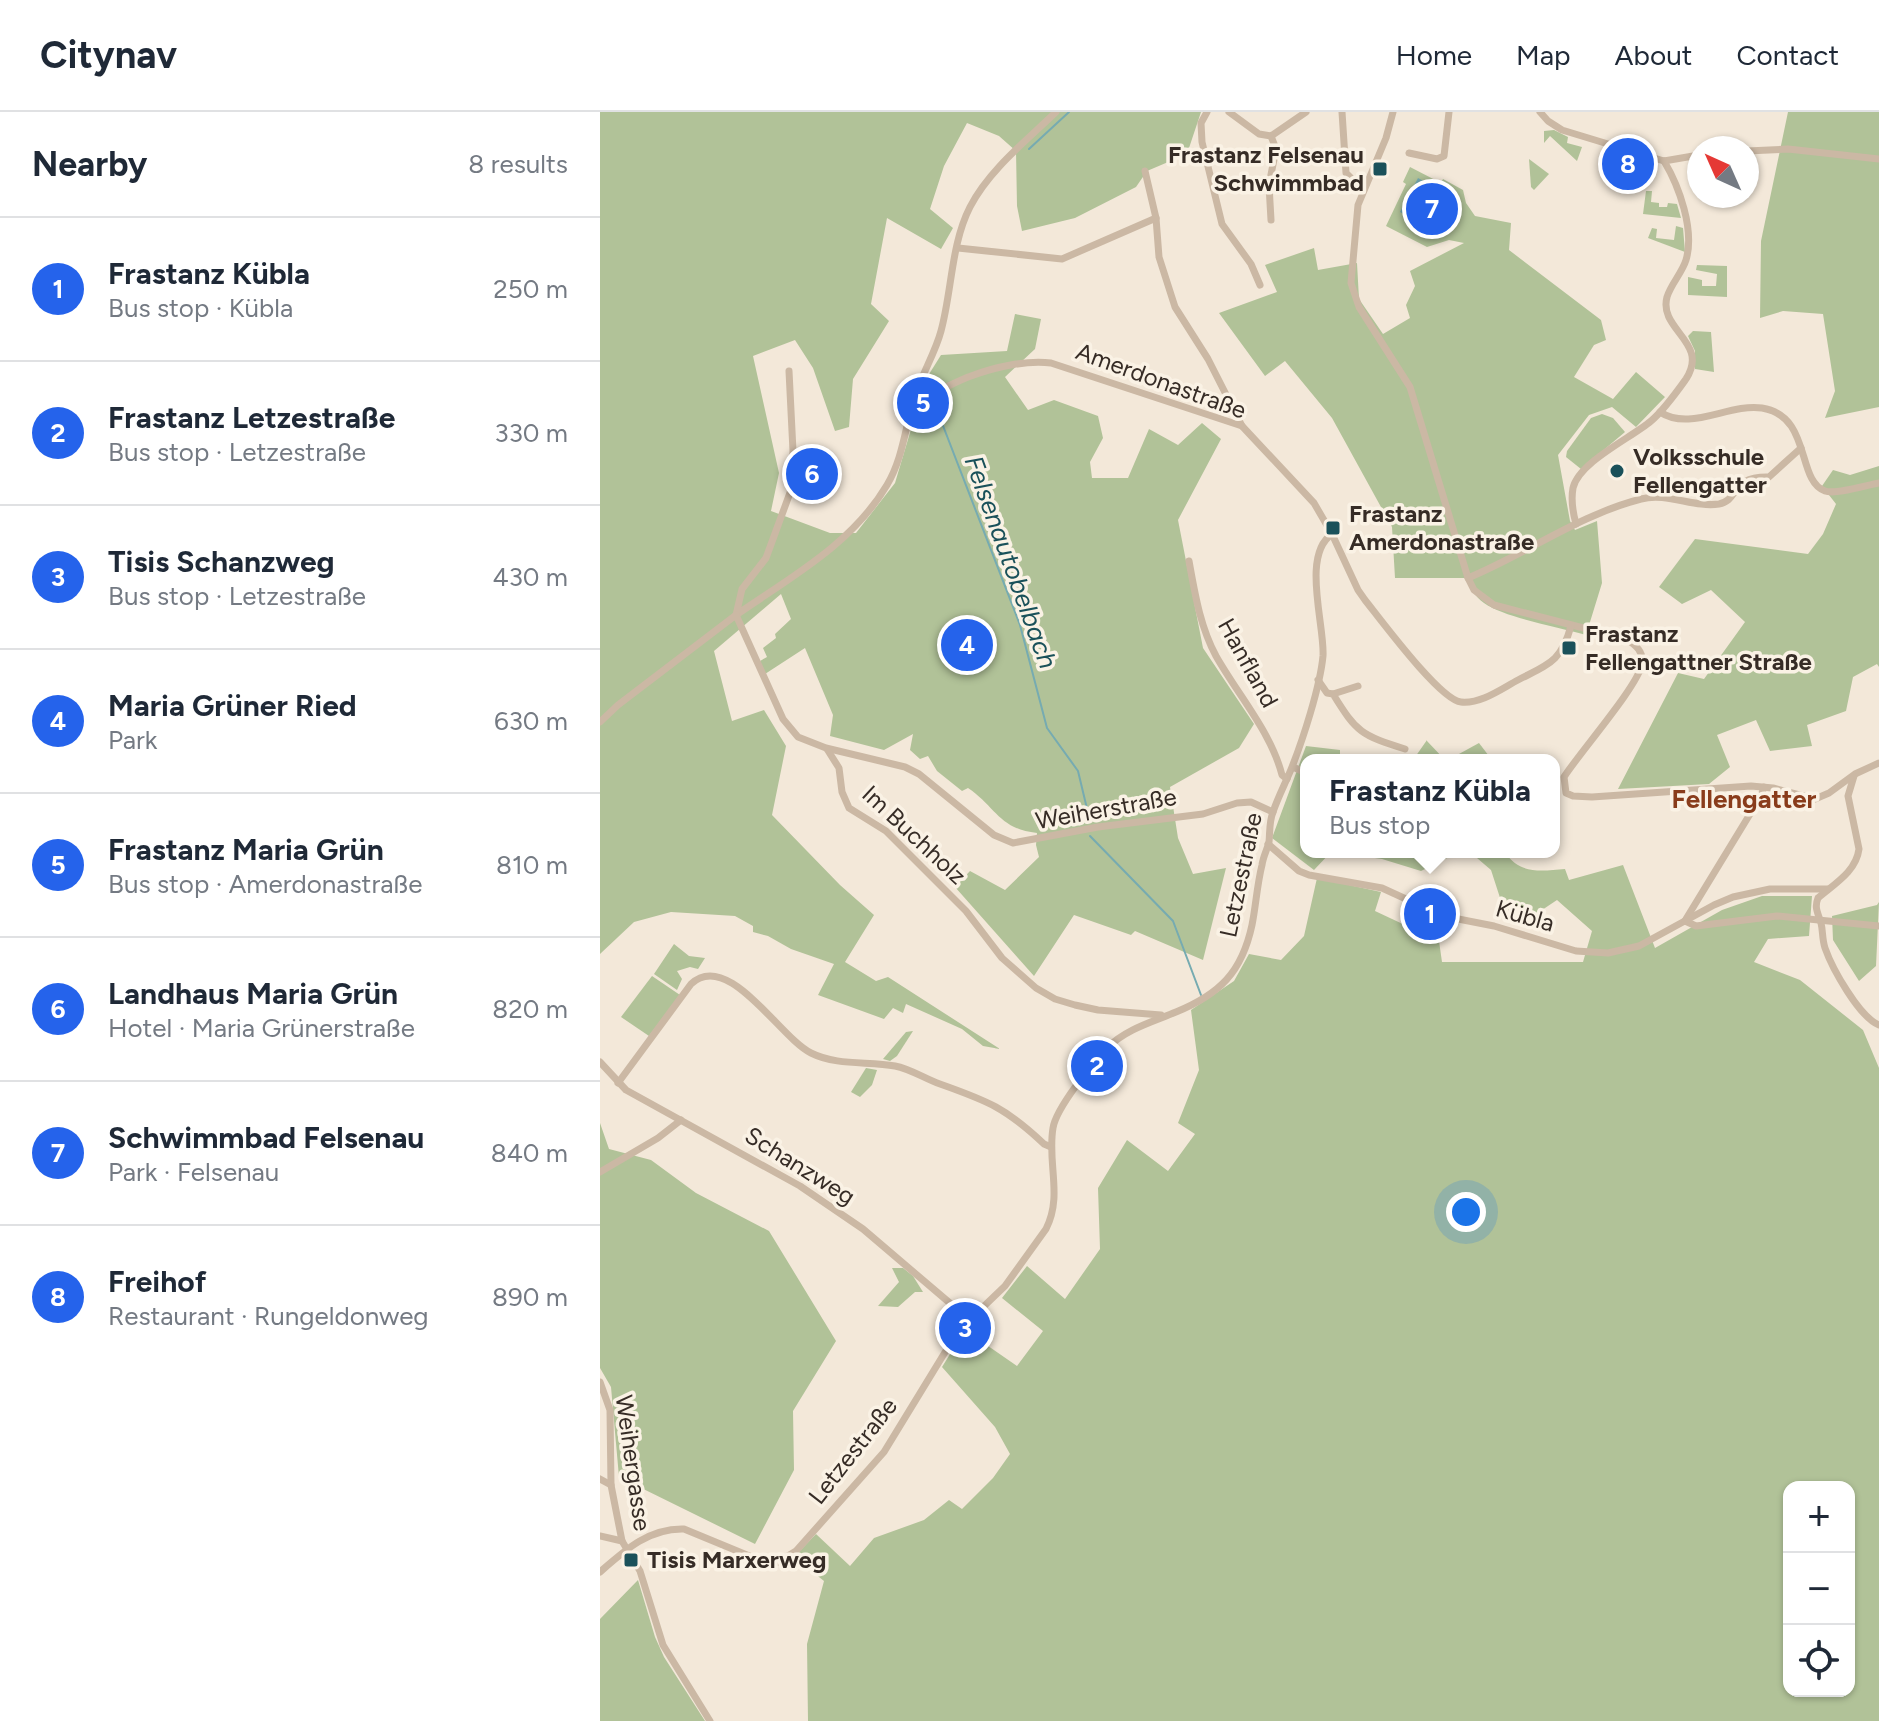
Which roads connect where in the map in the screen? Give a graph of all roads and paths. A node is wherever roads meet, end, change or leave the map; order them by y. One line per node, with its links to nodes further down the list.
1 (1056, 112): 19 (street)
2 (1207, 112): 20 (street)
3 (1229, 112): 9 (street)
4 (1306, 112): 9 (street)
5 (1342, 112): 16 (street)
6 (1393, 112): 16 (street)
7 (1449, 112): 11 (street)
8 (1540, 112): 14 (street)
9 (1271, 136): 18 (street)
10 (1759, 150): 13 (street)
11 (1409, 153)
12 (1687, 157): 14 (street)
13 (1879, 159)
14 (1664, 161): 23 (street)
15 (1145, 171): 17 (street)
16 (1366, 184): 30 (street)
17 (1156, 218): 19 (street); 24 (street)
18 (1271, 220)
19 (958, 248): 22 (street)
20 (1260, 285)
21 (789, 371): 31 (street)
22 (914, 400): 24 (street, Amerdonastraße); 32 (street)
23 (1660, 412): 25 (street); 27 (street)
24 (1242, 426): 28 (street, Amerdonastraße)
25 (1801, 448): 26 (street); 27 (street)
26 (1879, 483)
27 (1576, 524): 30 (street)
28 (1332, 534): 34 (street, Amerdonastraße); 35 (street, Letzestraße)
29 (1189, 561): 45 (street, Hanfland)
30 (1468, 578): 34 (street)
31 (742, 589): 32 (street); 33 (street)
32 (760, 599): 33 (street)
33 (736, 615): 38 (street); 39 (street)
34 (1571, 626): 46 (street)
35 (1318, 680): 37 (street); 42 (street, Letzestraße)
36 (1358, 686): 37 (street)
37 (1333, 694): 40 (street)
38 (600, 722)
39 (826, 748): 47 (street, Weiherstraße); 53 (street, Im Buchholz)
40 (1405, 749)
41 (1879, 763): 44 (street)
42 (1293, 767): 43 (street); 45 (street, Letzestraße)
43 (1300, 770)
44 (1855, 774): 46 (street); 49 (street)
45 (1287, 779): 47 (street, Letzestraße)
46 (1764, 787): 51 (street)
47 (1273, 812): 48 (street, Letzestraße)
48 (1268, 844): 51 (street, Kübla); 53 (street, Letzestraße)
49 (1828, 889): 50 (street); 51 (street, Kübla)
50 (1820, 920): 51 (street); 52 (street); 54 (street)
51 (1685, 921)
52 (1879, 926)
53 (1167, 1015): 58 (street, Letzestraße)
54 (1879, 1025)
55 (600, 1062): 56 (street, Schanzweg)
56 (618, 1083): 57 (street, Schanzweg); 58 (street)
57 (681, 1120): 59 (street); 60 (street, Schanzweg)
58 (1051, 1147): 60 (street, Letzestraße)
59 (600, 1172)
60 (965, 1324): 66 (street, Letzestraße)
61 (600, 1382): 63 (street, Weihergasse)
62 (600, 1479): 63 (street)
63 (611, 1485): 65 (street, Weihergasse)
64 (600, 1536): 65 (street)
65 (622, 1541): 66 (street, Weihergasse)
66 (628, 1549): 67 (street, Letzestraße); 68 (street, Weihergasse)
67 (600, 1572)
68 (710, 1721)

